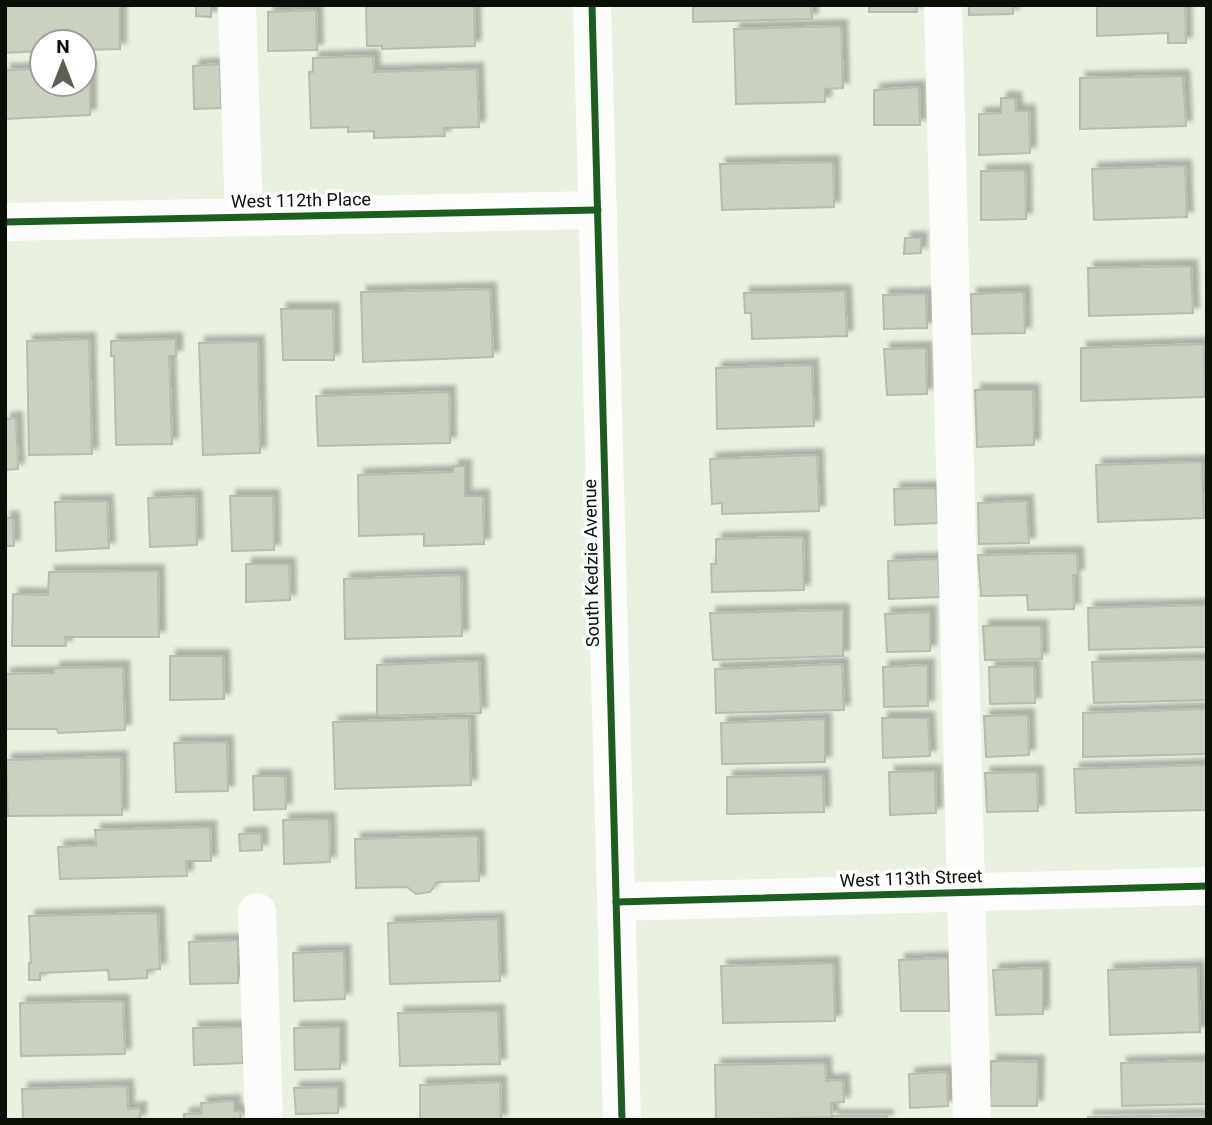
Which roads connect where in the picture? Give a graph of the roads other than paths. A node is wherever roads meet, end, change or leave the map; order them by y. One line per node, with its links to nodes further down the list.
1 (237, 5): 5 (street)
2 (592, 5): 4 (street, South Kedzie Avenue)
3 (943, 5): 8 (street)
4 (598, 210): 5 (street, West 112th Place); 9 (street, South Kedzie Avenue)
5 (244, 217): 6 (street, West 112th Place)
6 (5, 222)
7 (1207, 887): 8 (street, West 113th Street)
8 (965, 892): 9 (street, West 113th Street); 13 (street)
9 (616, 902): 12 (street, South Kedzie Avenue)
10 (257, 912): 11 (street)
11 (264, 1120)
12 (622, 1120)
13 (972, 1120)

